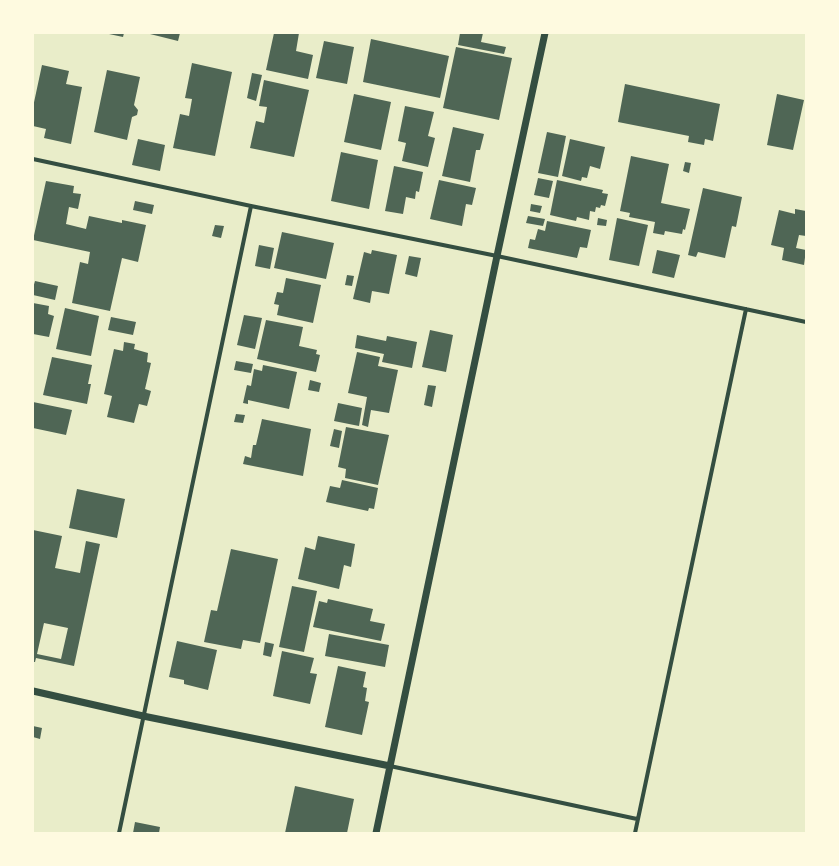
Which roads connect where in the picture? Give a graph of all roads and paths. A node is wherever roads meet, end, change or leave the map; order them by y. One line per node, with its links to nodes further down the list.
1 (545, 33): 4 (street)
2 (33, 159): 3 (street)
3 (251, 206): 4 (street); 8 (street)
4 (497, 256): 5 (street); 9 (street)
5 (746, 309): 6 (street); 10 (street)
6 (806, 322)
7 (33, 691): 8 (street)
8 (143, 716): 9 (street); 11 (street)
9 (390, 766): 10 (street); 12 (street)
10 (638, 819): 13 (street)
11 (119, 833)
12 (376, 833)
13 (635, 833)

